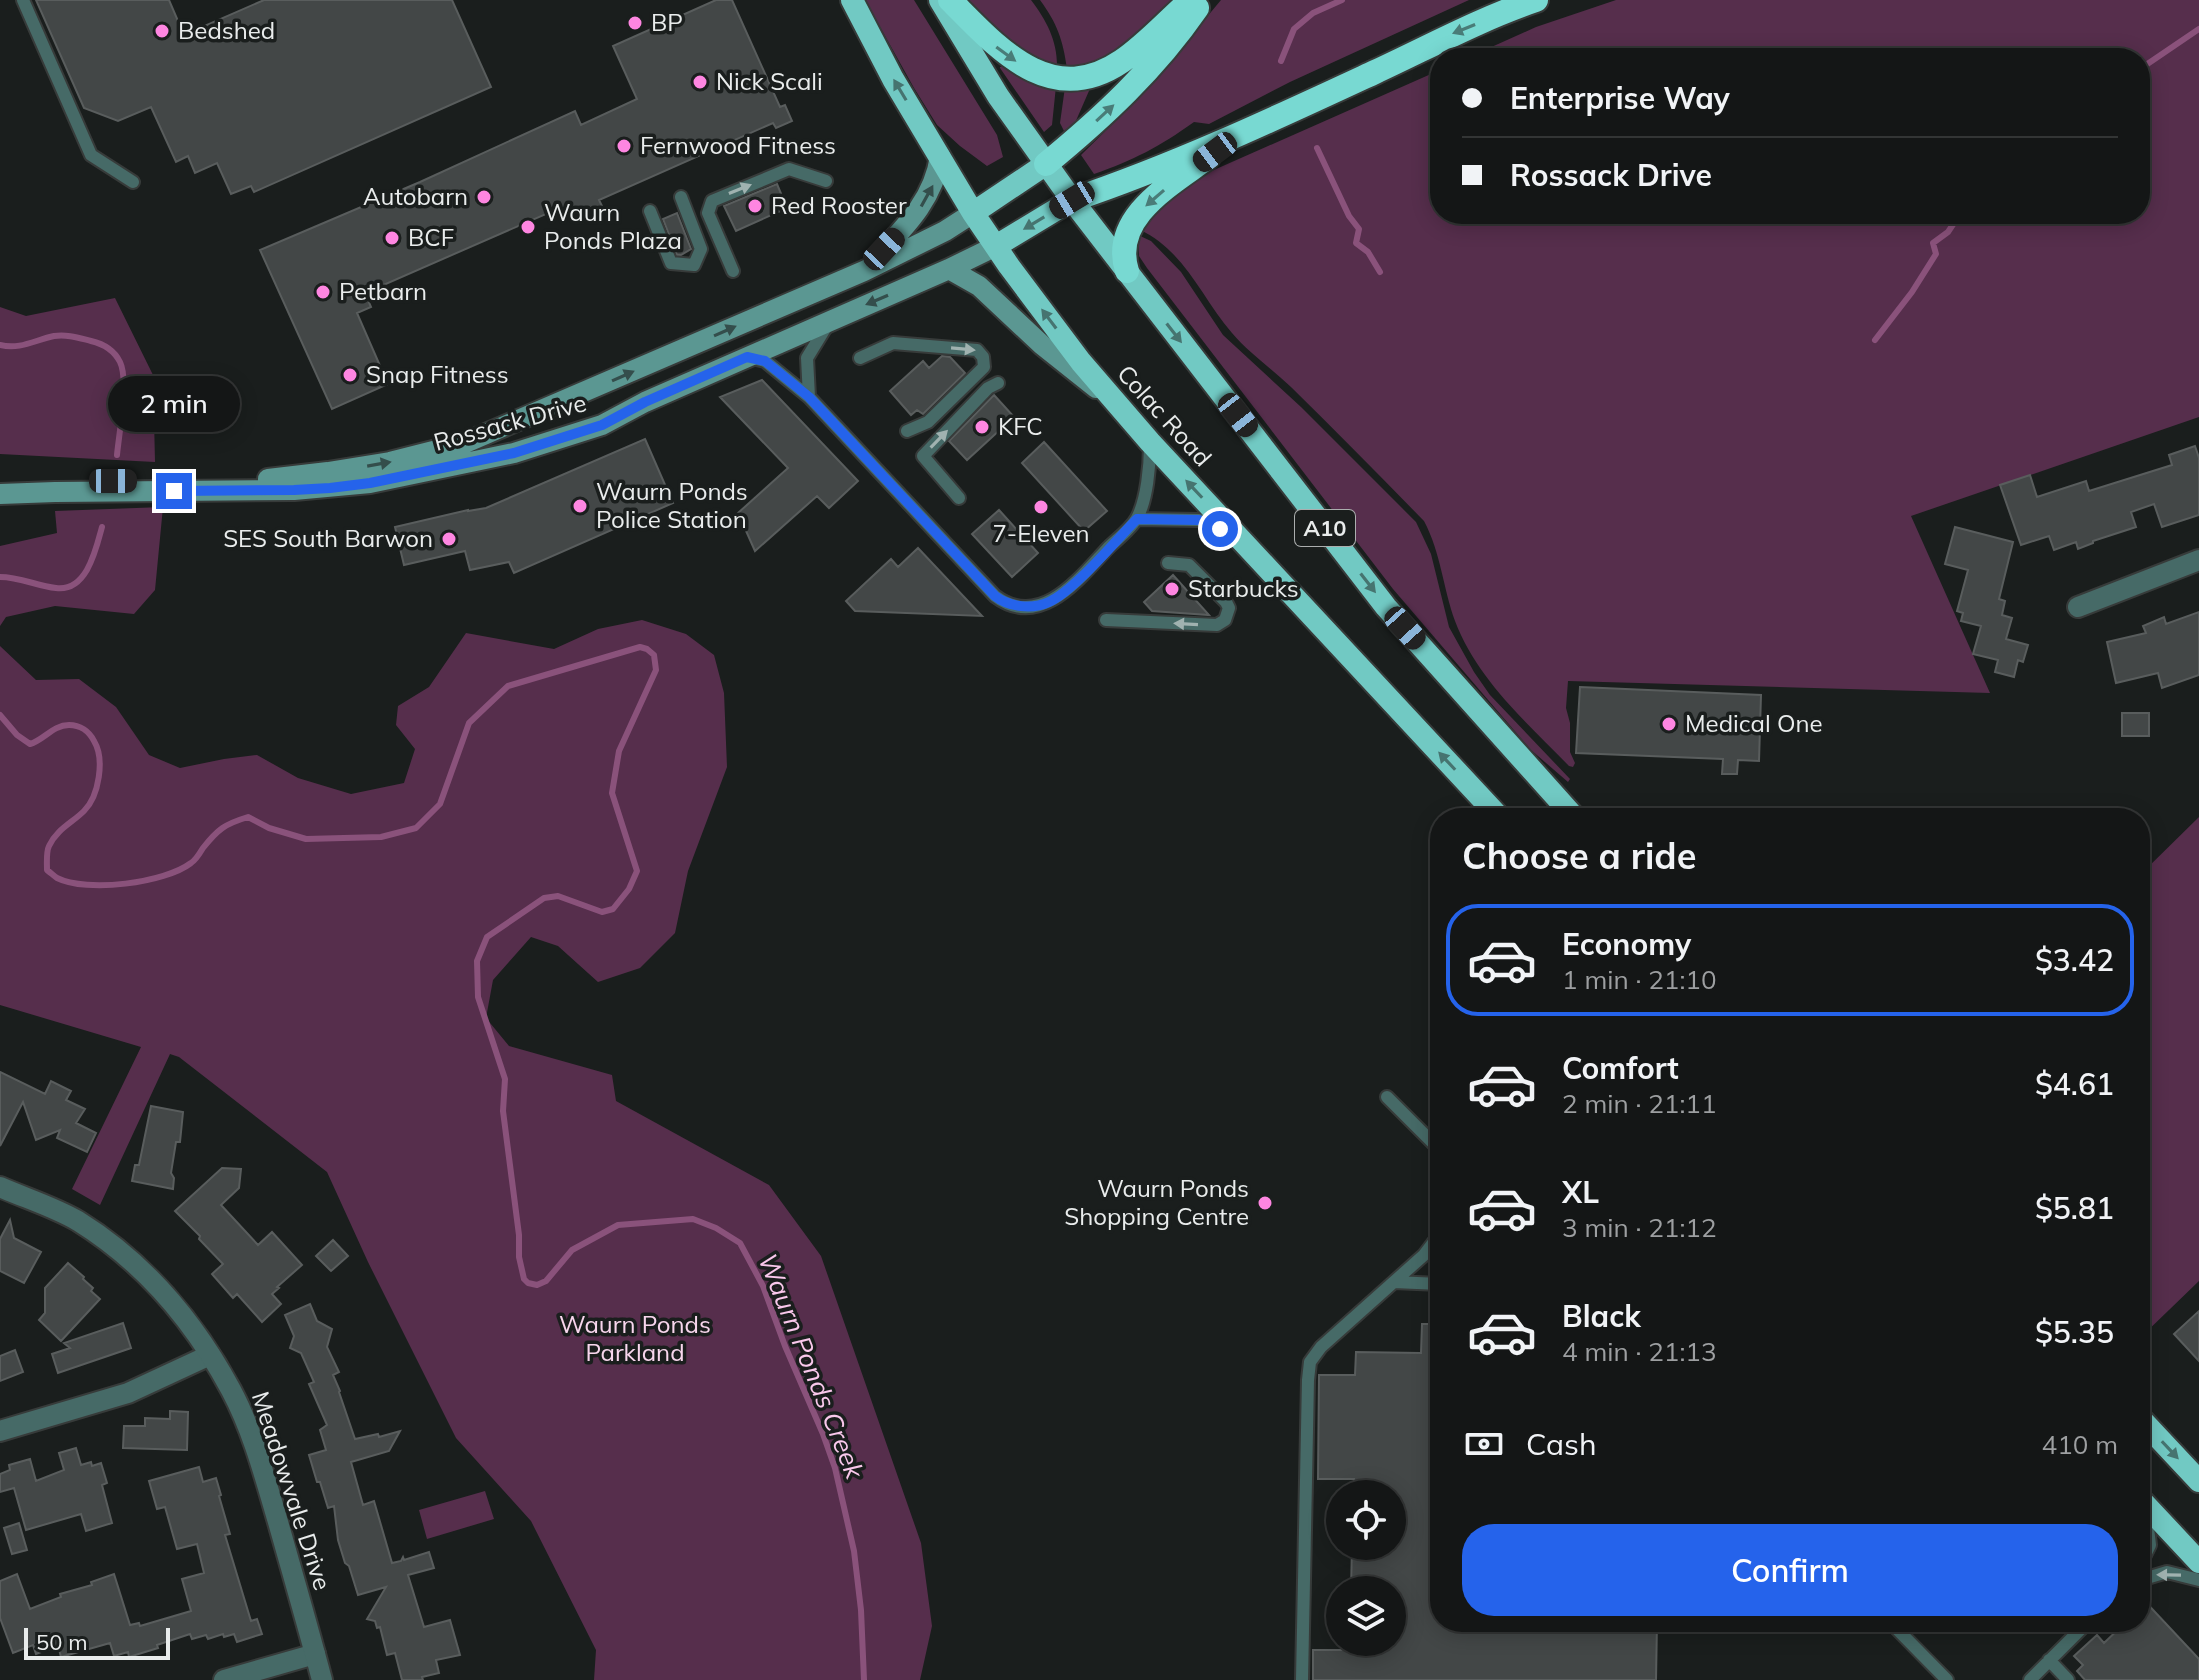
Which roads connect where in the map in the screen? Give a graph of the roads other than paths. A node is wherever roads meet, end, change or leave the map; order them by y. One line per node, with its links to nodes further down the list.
1 (23, 0): 12 (lane)
2 (852, 0): 9 (highway, Colac Road / A10, one-way to 2)
3 (940, 0): 10 (highway, A10)
4 (950, 0): 5 (highway, one-way to 5)
5 (1191, 0)
6 (1202, 0): 10 (highway, one-way to 6)
7 (1536, 0): 8 (highway, one-way to 8)
8 (1239, 134): 14 (highway); 21 (highway, one-way to 21)
9 (940, 156): 16 (highway, Colac Road / A10); 20 (main road, one-way to 9)
10 (1046, 164): 14 (highway, A10); 16 (highway)
11 (826, 181): 19 (lane, one-way to 11)
12 (133, 182)
13 (681, 197): 15 (lane)
14 (1072, 200): 17 (highway, one-way to 17); 21 (highway, A10)
15 (650, 211)
16 (973, 213): 17 (highway, Colac Road / A10); 20 (main road, Rossack Drive)
17 (996, 246): 18 (main road, Rossack Drive); 29 (highway, Colac Road / A10, one-way to 17)
18 (949, 269): 22 (main road, Rossack Drive, one-way to 22); 29 (main road)
19 (733, 271)
20 (864, 271): 25 (main road, Rossack Drive, one-way to 20)
21 (1127, 271): 43 (highway, A10, one-way to 43)
22 (830, 321): 23 (main road, Rossack Drive); 28 (lane)
23 (747, 357): 27 (main road, Rossack Drive); 28 (lane)
24 (860, 358): 30 (lane, one-way to 30)
25 (654, 362): 27 (main road); 32 (main road, Rossack Drive, one-way to 25)
26 (998, 383): 35 (lane, one-way to 26)
27 (668, 392): 32 (main road, Rossack Drive)
28 (809, 397): 36 (lane)
29 (1115, 402): 31 (highway, Colac Road / A10)
30 (907, 431)
31 (1150, 442): 36 (lane); 37 (highway, Colac Road / A10, one-way to 31)
32 (329, 480): 33 (main road, Rossack Drive); 34 (main road, Rossack Drive)
33 (0, 481)
34 (0, 494)
35 (959, 498)
36 (1137, 519): 37 (lane)
37 (1240, 539): 42 (highway, Colac Road / A10, one-way to 37)
38 (2199, 560): 40 (street)
39 (1168, 563): 41 (lane, one-way to 41)
40 (2078, 607)
41 (1106, 620)
42 (1491, 808)
43 (1566, 808)
44 (1387, 1097): 45 (lane)
45 (1430, 1140)
46 (0, 1187): 52 (street, Meadowvale Drive)
47 (1430, 1247): 49 (lane)
48 (1430, 1252): 49 (lane)
49 (1424, 1255): 50 (lane)
50 (1394, 1282): 51 (lane); 66 (lane)
51 (1430, 1284)
52 (210, 1355): 54 (street); 62 (street, Meadowvale Drive)
53 (2150, 1429): 55 (highway, one-way to 55)
54 (0, 1431)
55 (2199, 1481)
56 (2150, 1510): 57 (highway)
57 (2199, 1562)
58 (2150, 1577): 59 (lane, one-way to 58)
59 (2199, 1580)
60 (1900, 1632): 67 (lane)
61 (2078, 1632): 63 (lane)
62 (315, 1654): 64 (street); 65 (street, Meadowvale Drive)
63 (2049, 1660): 68 (lane); 69 (lane)
64 (224, 1680)
65 (322, 1680)
66 (1302, 1680)
67 (1947, 1680)
68 (2030, 1680)
69 (2068, 1680)

